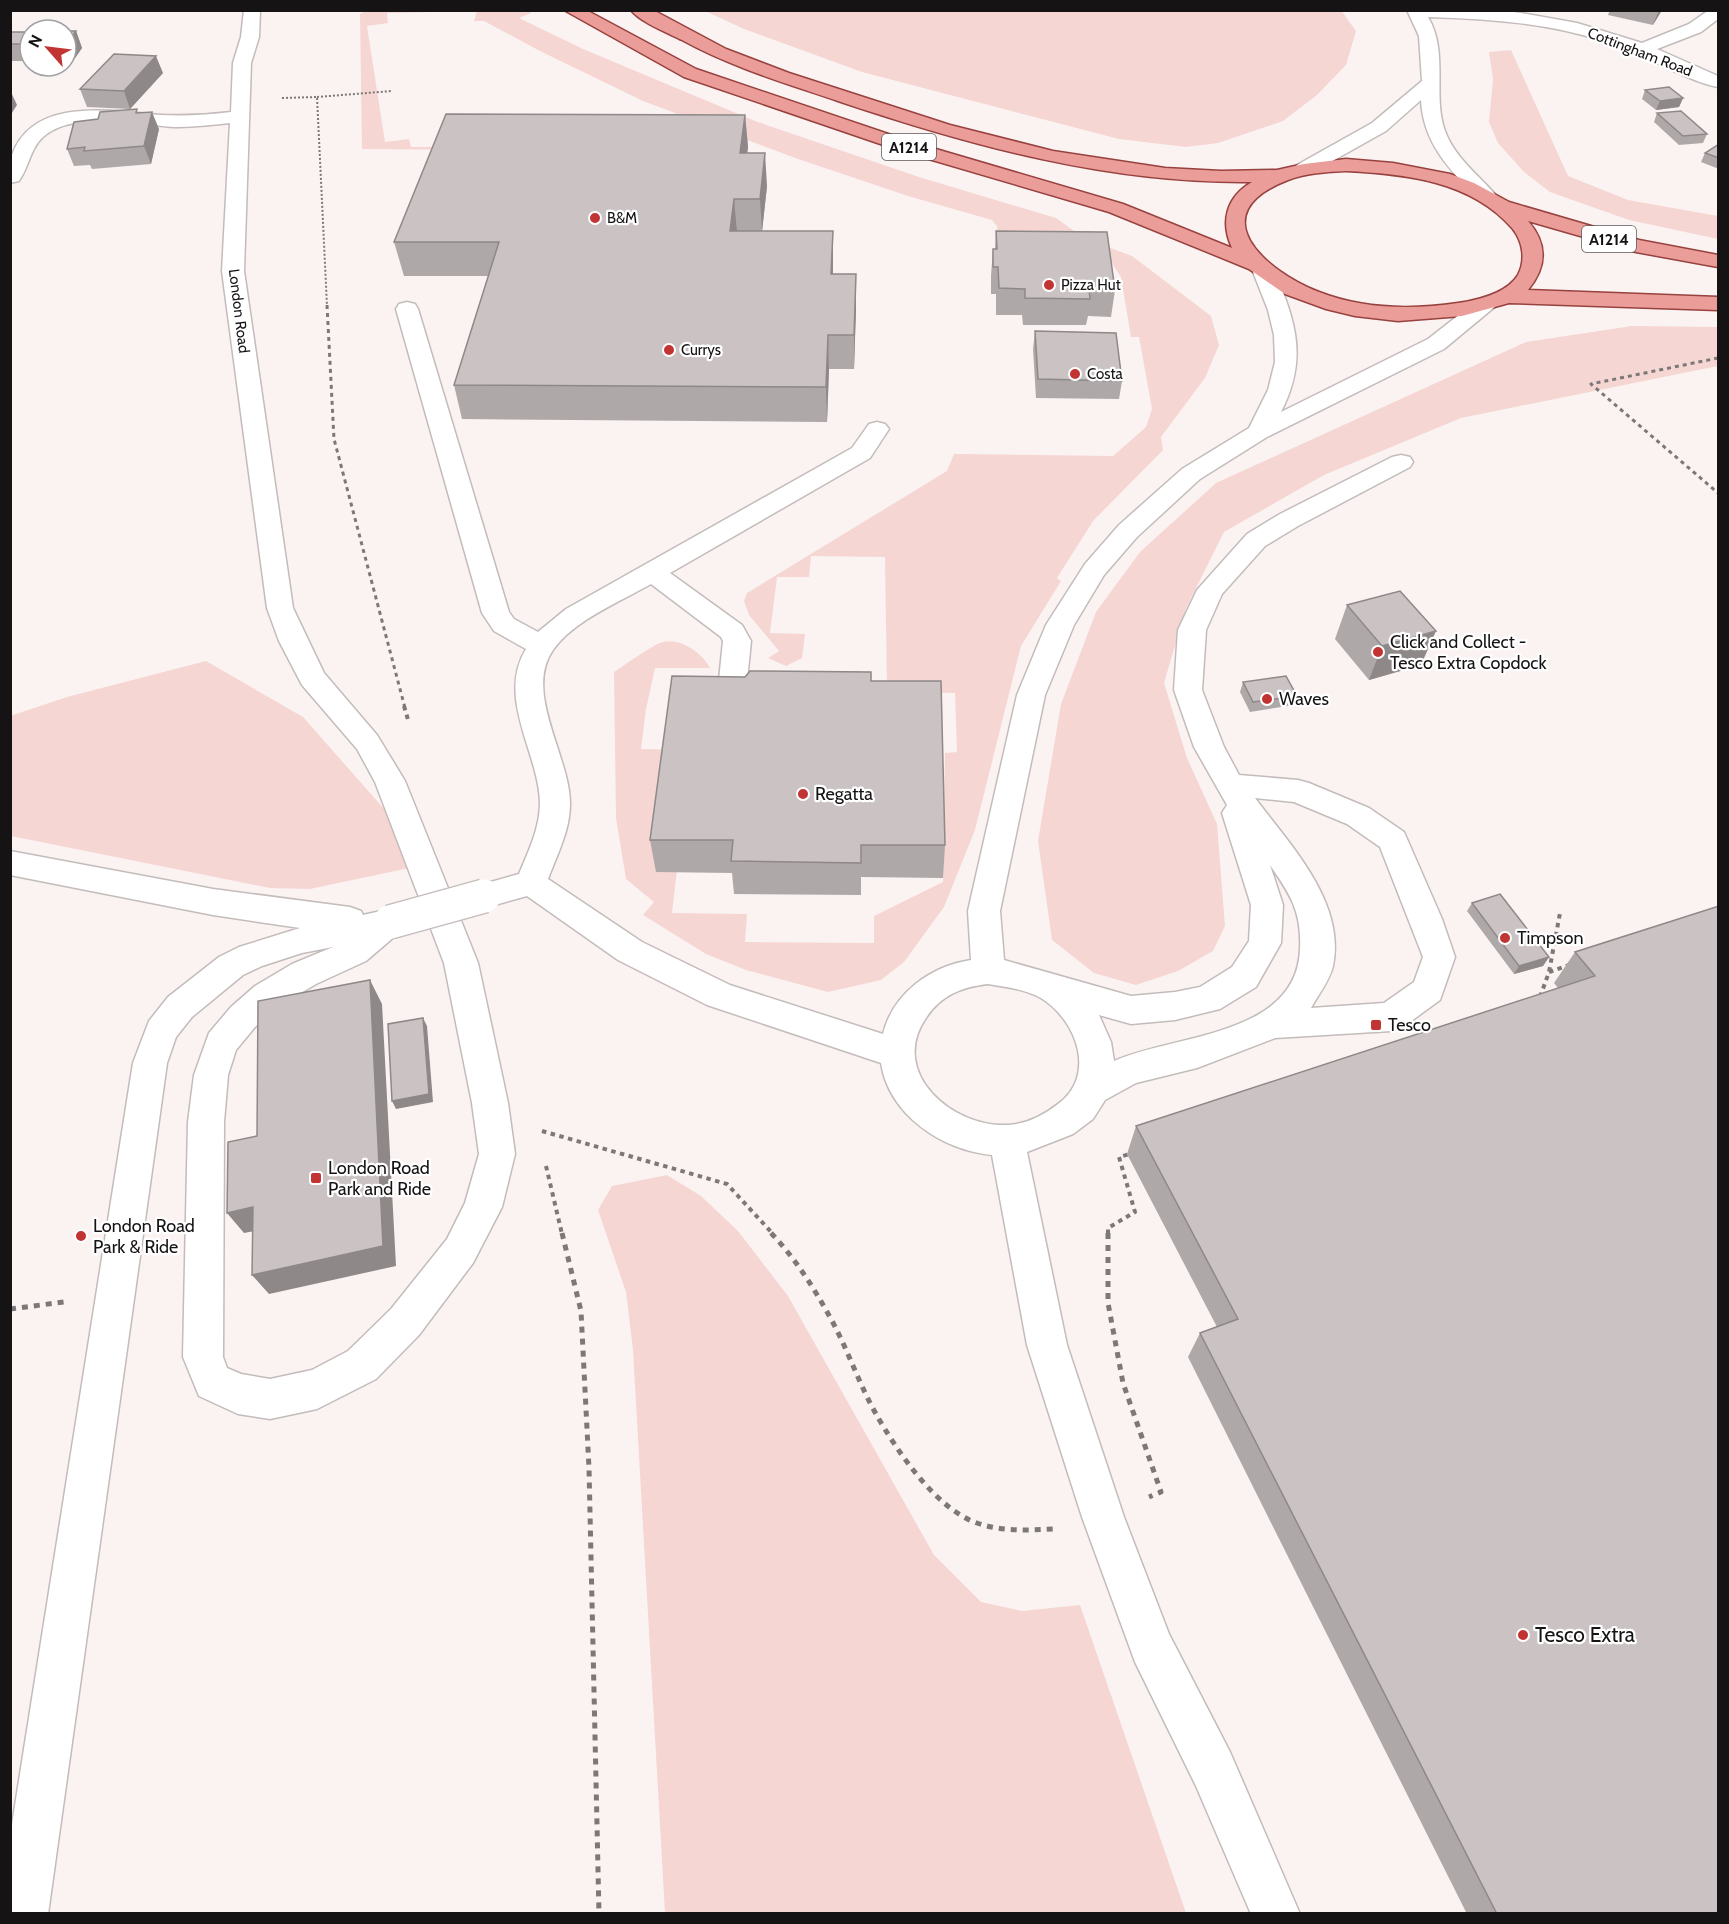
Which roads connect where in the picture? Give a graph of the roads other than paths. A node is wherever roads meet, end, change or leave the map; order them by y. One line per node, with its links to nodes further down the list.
1 (252, 10): 9 (street, London Road)
2 (572, 10): 15 (main road, A1214)
3 (639, 10): 11 (main road, A1214)
4 (1416, 11): 6 (street, Cottingham Road); 8 (street)
5 (1719, 12): 6 (street)
6 (1642, 49): 7 (street, Cottingham Road)
7 (1719, 82)
8 (1430, 83): 10 (street); 13 (street)
9 (239, 116): 12 (street); 28 (street, London Road)
10 (1304, 169): 11 (main road); 13 (main road)
11 (1280, 176): 15 (main road)
12 (12, 177)
13 (1494, 202): 14 (main road, A1214); 16 (main road)
14 (1719, 261)
15 (1259, 268): 16 (main road); 20 (street)
16 (1496, 300): 17 (main road); 20 (street)
17 (1719, 304)
18 (407, 309): 23 (street)
19 (877, 429): 22 (street)
20 (1259, 432): 29 (street)
21 (1401, 462): 25 (street)
22 (652, 572): 23 (street); 24 (street)
23 (541, 646): 27 (street)
24 (731, 700)
25 (1228, 785): 30 (street); 31 (street); 31 (street)
26 (10, 863): 28 (street)
27 (531, 883): 28 (street, bridge); 32 (street)
28 (390, 922): 35 (street)
29 (988, 971): 30 (street); 32 (street)
30 (1055, 990): 33 (street)
31 (1274, 1024): 33 (street)
32 (896, 1053): 34 (street)
33 (1091, 1090): 34 (street)
34 (1007, 1142): 36 (street)
35 (23, 1914)
36 (1276, 1914)

